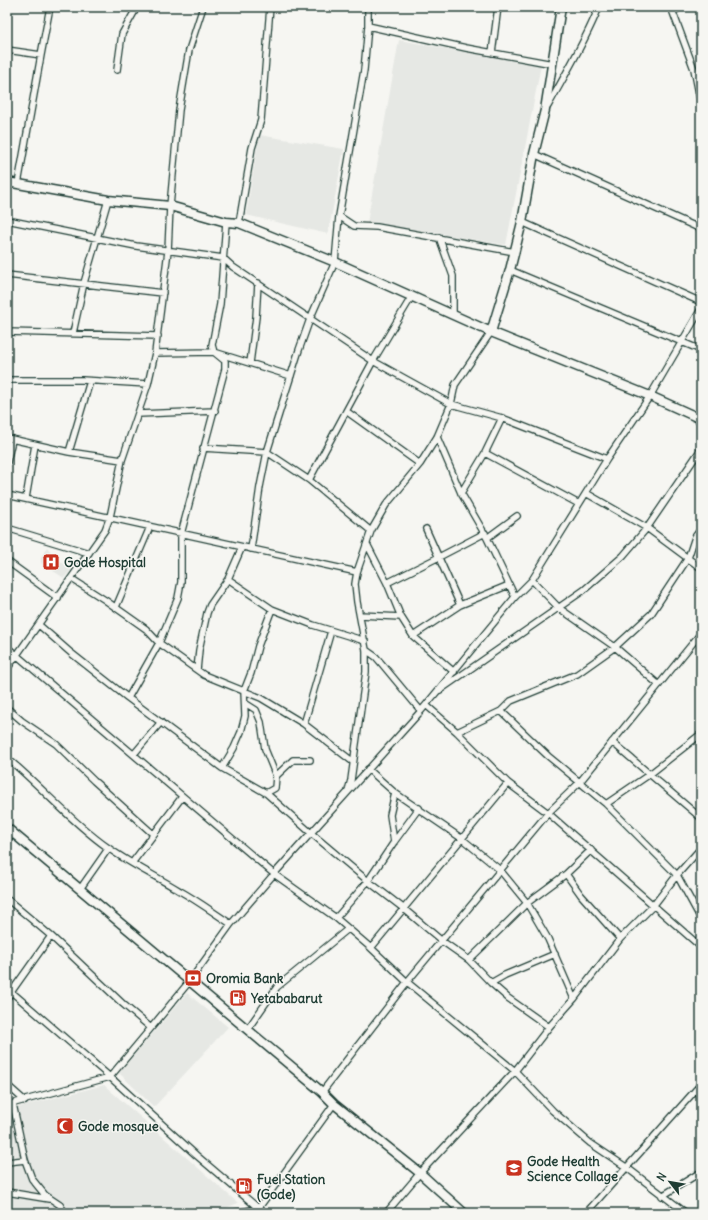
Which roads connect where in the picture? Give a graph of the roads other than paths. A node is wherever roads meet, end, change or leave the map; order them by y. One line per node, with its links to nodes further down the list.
1 (50, 7): 14 (street)
2 (137, 7): 16 (street)
3 (203, 7): 23 (street)
4 (270, 7): 27 (street)
5 (368, 7): 11 (street)
6 (498, 7): 13 (street)
7 (561, 7): 15 (street)
8 (599, 7): 18 (street)
9 (680, 7): 10 (street)
10 (672, 10): 17 (street)
11 (368, 26): 13 (street); 24 (street)
12 (7, 50): 14 (street)
13 (492, 53): 15 (street)
14 (40, 55): 21 (street)
15 (553, 64): 18 (street)
16 (117, 70)
17 (701, 104)
18 (545, 110): 19 (street)
19 (534, 154): 28 (street); 29 (street)
20 (7, 182): 21 (street)
21 (18, 184): 22 (street)
22 (108, 200): 23 (street); 31 (street)
23 (170, 206): 26 (street); 32 (street)
24 (339, 216): 30 (street); 35 (street)
25 (7, 220): 31 (street)
26 (226, 222): 27 (street); 34 (street)
27 (239, 222): 35 (street)
28 (522, 222): 33 (street); 42 (street)
29 (701, 229)
30 (439, 237): 33 (street); 44 (street)
31 (98, 238): 32 (street); 38 (street)
32 (168, 252): 34 (street); 40 (street)
33 (515, 252): 36 (street)
34 (223, 258): 39 (street); 52 (street)
35 (335, 262): 41 (street); 45 (street)
36 (510, 270): 47 (street); 50 (street)
37 (7, 275): 38 (street)
38 (84, 283): 40 (street); 48 (street)
39 (258, 283): 45 (street); 55 (street)
40 (163, 293): 49 (street)
41 (412, 296): 44 (street); 54 (street)
42 (701, 302)
43 (701, 309): 50 (street)
44 (453, 315): 47 (street)
45 (310, 319): 54 (street); 56 (street)
46 (7, 332): 48 (street)
47 (491, 332): 60 (street); 61 (street)
48 (73, 333): 49 (street)
49 (158, 336): 53 (street)
50 (683, 342): 51 (street); 60 (street)
51 (701, 350)
52 (214, 352): 53 (street); 55 (street); 62 (street)
53 (155, 353): 59 (street)
54 (374, 361): 61 (street); 63 (street)
55 (250, 363): 56 (street)
56 (291, 376): 73 (street)
57 (7, 380): 58 (street)
58 (90, 381): 59 (street); 72 (street)
59 (148, 384): 64 (street)
60 (650, 396): 66 (street); 75 (street)
61 (451, 404): 65 (street); 67 (street)
62 (215, 411): 64 (street); 70 (street)
63 (346, 411): 78 (street); 79 (street)
64 (138, 414): 76 (street)
65 (502, 418): 74 (street); 75 (street)
66 (701, 418)
67 (437, 437): 78 (street); 80 (street)
68 (10, 439): 69 (street); 77 (street)
69 (35, 445): 72 (street); 83 (street)
70 (203, 448): 73 (street); 93 (street)
71 (701, 449): 89 (street)
72 (69, 452): 76 (street)
73 (267, 452): 79 (street); 97 (street)
74 (485, 453): 80 (street); 84 (street)
75 (607, 459): 81 (street)
76 (122, 460): 86 (street)
77 (7, 462)
78 (420, 464): 92 (street)
79 (309, 480): 92 (street)
80 (461, 493): 94 (street)
81 (586, 493): 84 (street); 89 (street)
82 (7, 495): 83 (street)
83 (26, 498): 86 (street)
84 (579, 504): 106 (street)
85 (518, 516): 94 (street)
86 (110, 517): 87 (street); 98 (street)
87 (150, 527): 93 (street); 112 (street)
88 (7, 528): 98 (street)
89 (647, 528): 100 (street); 113 (street)
90 (426, 529): 99 (street)
91 (701, 529): 100 (street)
92 (371, 531): 95 (street)
93 (181, 534): 96 (street); 122 (street)
94 (486, 535): 99 (street); 108 (street)
95 (367, 544): 103 (street); 107 (street)
96 (242, 547): 97 (street); 105 (street)
97 (251, 549): 103 (street)
98 (89, 553): 104 (street)
99 (439, 557): 107 (street); 111 (street)
100 (688, 558): 102 (street); 124 (street)
101 (7, 560): 110 (street)
102 (701, 568)
103 (357, 572): 115 (street)
104 (72, 579): 110 (street); 112 (street)
105 (228, 579): 114 (street); 128 (street)
106 (532, 580): 109 (street); 113 (street)
107 (387, 583): 116 (street)
108 (509, 585): 109 (street); 111 (street)
109 (515, 597): 129 (street)
110 (58, 598): 117 (street)
111 (460, 606): 120 (street)
112 (116, 607): 122 (street)
113 (559, 608): 124 (street); 132 (street)
114 (272, 609): 118 (street); 131 (street)
115 (360, 615): 116 (street); 121 (street)
116 (401, 617): 120 (street)
117 (39, 625): 126 (street); 133 (street)
118 (331, 631): 121 (street); 140 (street)
119 (701, 633): 130 (street)
120 (413, 636): 129 (street)
121 (365, 641): 125 (street)
122 (159, 643): 128 (street); 133 (street)
123 (7, 647): 126 (street)
124 (615, 647): 130 (street); 138 (street)
125 (366, 650): 137 (street); 147 (street)
126 (17, 656): 127 (street); 144 (street)
127 (7, 669)
128 (197, 670): 131 (street)
129 (454, 672): 132 (street)
130 (659, 686): 143 (street)
131 (244, 691): 134 (street); 140 (street)
132 (434, 695): 135 (street)
133 (128, 698): 139 (street)
134 (245, 703): 148 (street); 151 (street)
135 (426, 705): 137 (street); 141 (street)
136 (7, 708): 164 (street)
137 (421, 711): 149 (street)
138 (501, 711): 141 (street); 152 (street)
139 (160, 722): 144 (street); 148 (street)
140 (304, 724): 147 (street)
141 (457, 732): 153 (street)
142 (701, 734): 150 (street)
143 (612, 742): 150 (street); 152 (street)
144 (134, 754): 157 (street)
145 (7, 758): 168 (street)
146 (310, 760): 151 (street)
147 (352, 761): 155 (street)
148 (222, 768): 154 (street)
149 (368, 769): 155 (street); 156 (street)
150 (650, 774): 158 (street); 161 (street)
151 (276, 776): 154 (street)
152 (579, 782): 158 (street); 160 (street)
153 (508, 783): 160 (street); 165 (street)
154 (266, 793): 163 (street)
155 (347, 793): 163 (street)
156 (395, 793): 159 (street); 166 (street)
157 (182, 797): 164 (street); 172 (street)
158 (606, 804): 174 (street)
159 (419, 808): 165 (street); 166 (street)
160 (548, 813): 169 (street); 171 (street)
161 (701, 818)
162 (7, 828): 176 (street)
163 (311, 833): 172 (street); 175 (street)
164 (153, 834): 170 (street)
165 (461, 838): 171 (street); 180 (street)
166 (394, 842): 175 (street)
167 (701, 848): 174 (street)
168 (108, 849): 170 (street); 176 (street)
169 (591, 850): 173 (street); 179 (street)
170 (132, 863): 183 (street)
171 (500, 870): 178 (street); 187 (street)
172 (274, 874): 181 (street); 183 (street)
173 (566, 874): 178 (street); 186 (street)
174 (677, 875): 179 (street); 182 (street)
175 (368, 881): 180 (street); 181 (street)
176 (80, 888): 192 (street)
177 (7, 899): 185 (street)
178 (527, 903): 190 (street); 191 (street)
179 (653, 906): 186 (street); 188 (street)
180 (403, 908): 187 (street); 189 (street)
181 (336, 918): 184 (street)
182 (701, 919)
183 (231, 924): 192 (street)
184 (348, 929): 189 (street); 200 (street)
185 (51, 936): 195 (street); 199 (street)
186 (620, 939): 197 (street)
187 (442, 941): 191 (street); 193 (street)
188 (701, 947)
189 (371, 948): 193 (street)
190 (556, 954): 194 (street); 197 (street)
191 (469, 960): 194 (street)
192 (189, 982): 199 (street); 200 (street)
193 (407, 982): 201 (street); 205 (street)
194 (491, 983): 198 (street)
195 (9, 990): 196 (street); 202 (street)
196 (7, 998)
197 (574, 999): 198 (street)
198 (549, 1027): 201 (street)
199 (151, 1028): 202 (street)
200 (247, 1030): 205 (street)
201 (515, 1071): 211 (street); 213 (street)
202 (110, 1077): 206 (street); 217 (street)
203 (701, 1084): 211 (street)
204 (7, 1085): 206 (street)
205 (322, 1092): 207 (street)
206 (25, 1101): 208 (street)
207 (334, 1104): 213 (street); 217 (street)
208 (10, 1105): 209 (street)
209 (25, 1160): 210 (street); 216 (street)
210 (7, 1162)
211 (626, 1167): 215 (street); 223 (street)
212 (701, 1172): 215 (street)
213 (420, 1173): 221 (street); 222 (street)
214 (7, 1192): 216 (street)
215 (662, 1196): 224 (street)
216 (51, 1199): 219 (street)
217 (258, 1209): 218 (street); 220 (street)
218 (237, 1212)
219 (65, 1213)
220 (264, 1213)
221 (386, 1213)
222 (464, 1213)
223 (586, 1213)
224 (686, 1213)

